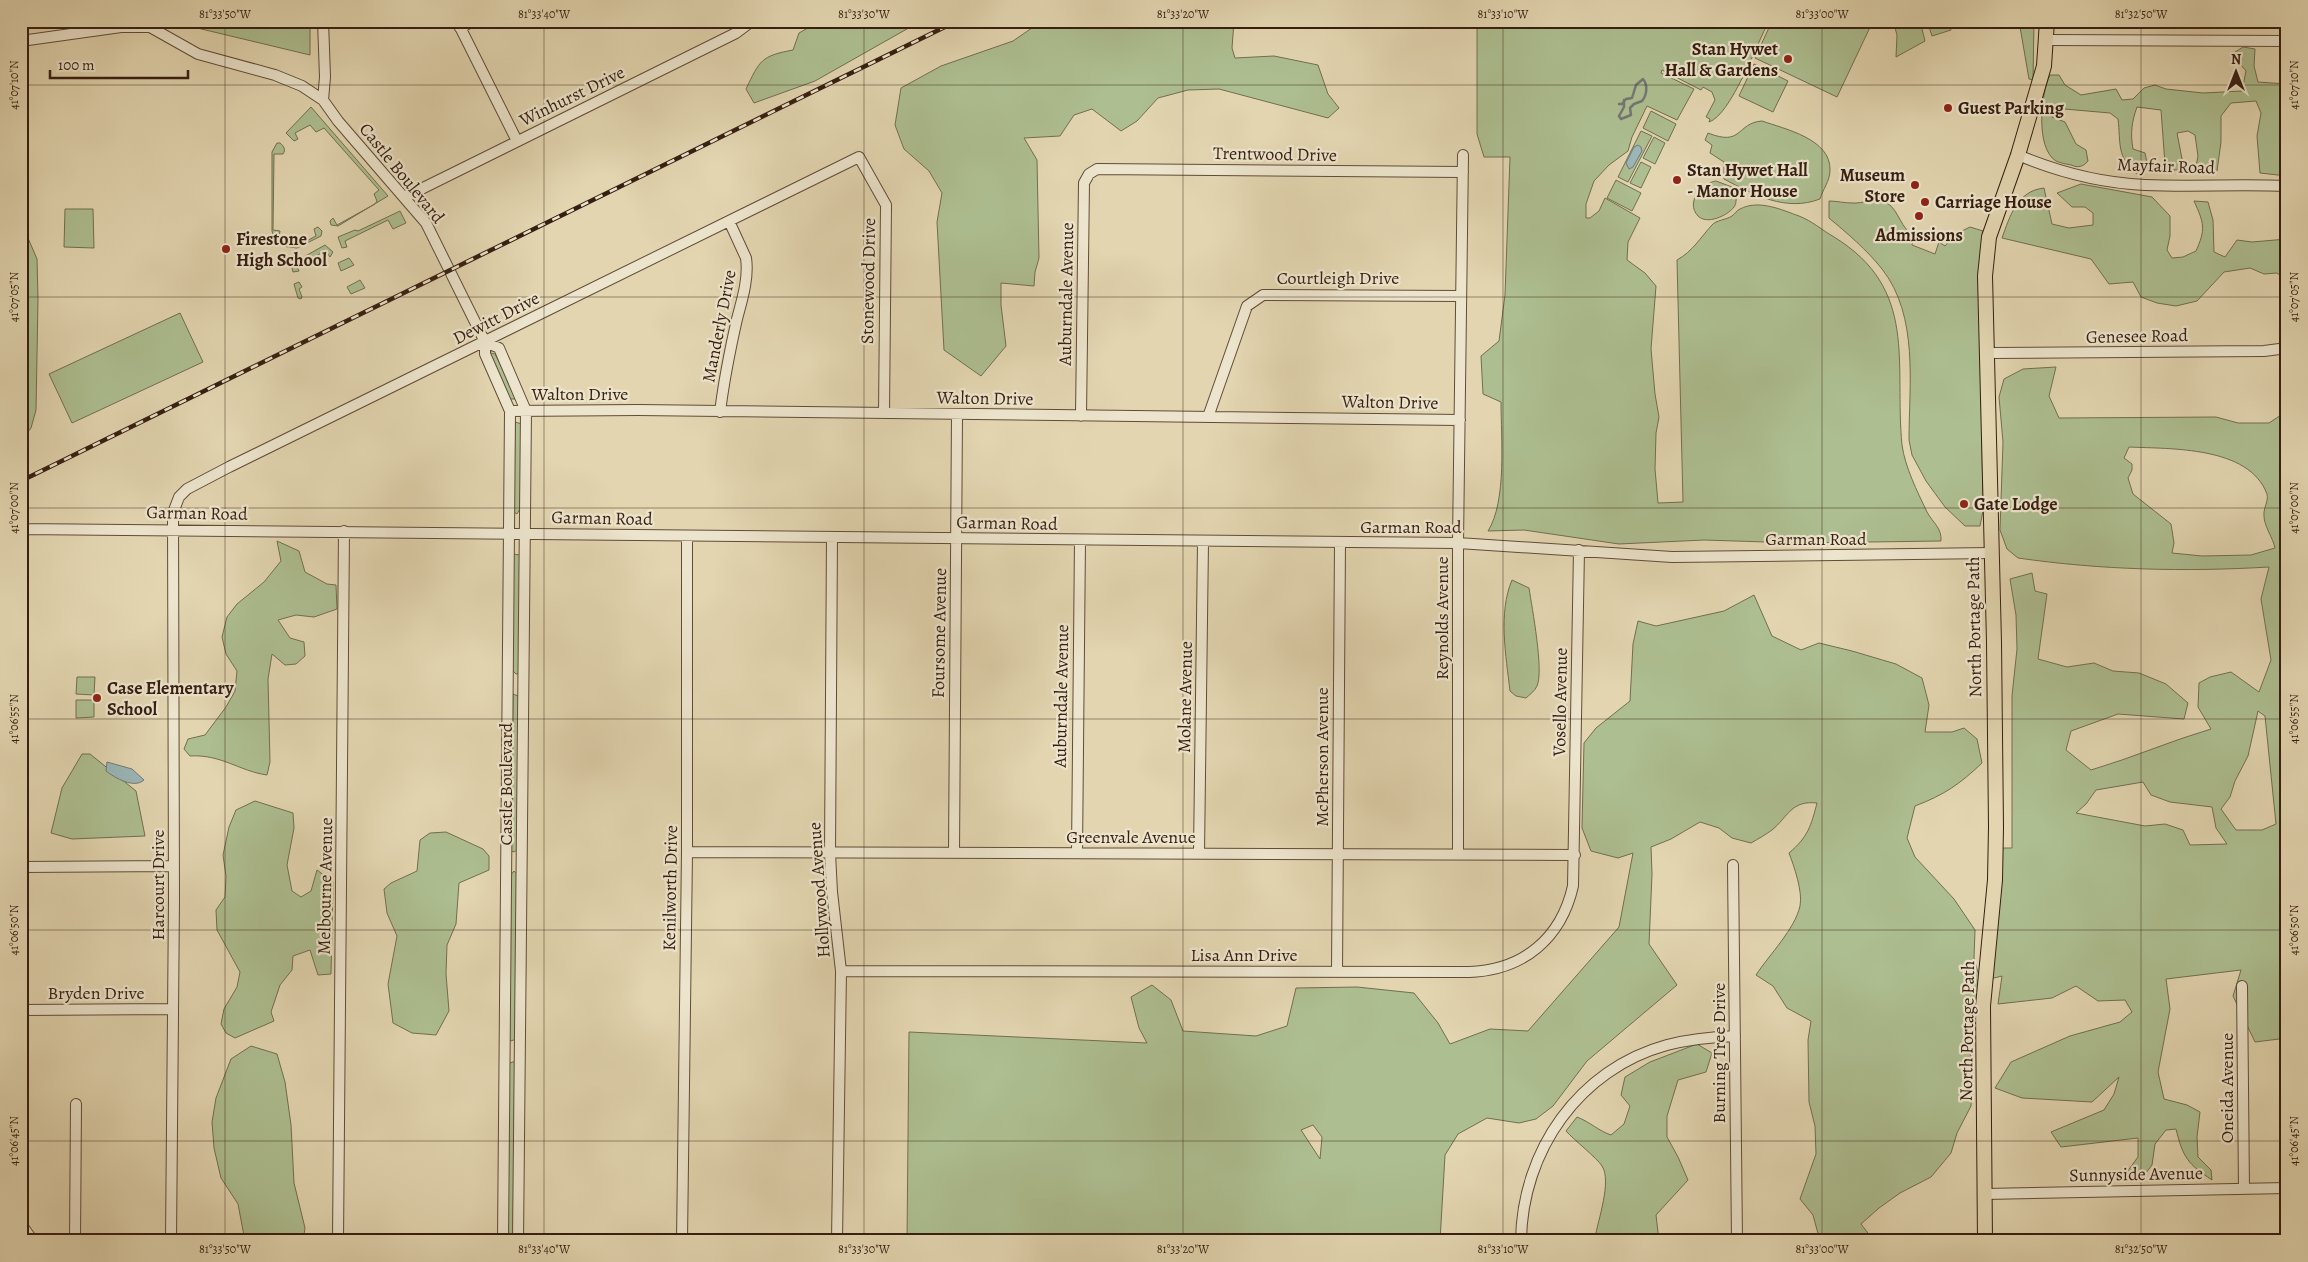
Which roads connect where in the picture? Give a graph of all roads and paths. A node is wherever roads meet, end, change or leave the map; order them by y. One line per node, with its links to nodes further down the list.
1 (323, 21): 9 (street)
2 (473, 21): 5 (street)
3 (752, 21): 10 (street, Winhurst Drive)
4 (2047, 21): 6 (main road, North Portage Path)
5 (458, 24): 10 (street)
6 (2047, 40): 8 (street); 12 (main road, North Portage Path)
7 (21, 41): 9 (street)
8 (2287, 41)
9 (323, 100): 17 (street, Castle Boulevard)
10 (517, 141): 17 (street, Winhurst Drive)
11 (1462, 155): 14 (street, Reynolds Avenue)
12 (2018, 155): 16 (street, Mayfair Road); 22 (main road, North Portage Path)
13 (859, 157): 18 (street, Dewitt Drive); 26 (street, Stonewood Drive)
14 (1463, 172): 15 (street, Trentwood Drive); 19 (street, Reynolds Avenue)
15 (1089, 174): 28 (street, Auburndale Avenue)
16 (2287, 186)
17 (405, 198): 20 (street, Castle Boulevard)
18 (729, 221): 20 (street, Dewitt Drive); 25 (street, Manderly Drive)
19 (1461, 296): 29 (street, Courtleigh Drive); 30 (street, Reynolds Avenue)
20 (485, 342): 23 (street, Castle Boulevard); 24 (street, Castle Boulevard); 32 (street, Dewitt Drive)
21 (2287, 348): 22 (street, Genesee Road)
22 (1987, 354): 44 (main road, North Portage Path)
23 (510, 411): 24 (street, Walton Drive); 34 (street, Castle Boulevard)
24 (526, 411): 25 (street, Walton Drive); 35 (street, Castle Boulevard)
25 (720, 412): 26 (street, Walton Drive)
26 (884, 413): 27 (street, Walton Drive)
27 (957, 414): 28 (street, Walton Drive); 38 (street, Foursome Avenue)
28 (1081, 416): 29 (street, Walton Drive)
29 (1208, 417): 30 (street, Walton Drive)
30 (1460, 420): 42 (street, Reynolds Avenue)
31 (22, 528): 32 (street, Garman Road); 59 (street)
32 (174, 529): 33 (street, Garman Road); 58 (street, Harcourt Drive)
33 (344, 531): 34 (street, Garman Road); 76 (street, Melbourne Avenue)
34 (509, 534): 35 (street, Garman Road); 45 (street, Castle Boulevard)
35 (524, 534): 36 (street, Garman Road); 46 (street, Castle Boulevard)
36 (687, 536): 37 (street, Garman Road); 47 (street, Kenilworth Drive)
37 (832, 537): 38 (street, Garman Road); 48 (street, Hollywood Avenue)
38 (956, 538): 39 (street, Garman Road); 49 (street, Foursome Avenue)
39 (1080, 540): 40 (street, Garman Road); 50 (street, Auburndale Avenue)
40 (1203, 542): 41 (street, Garman Road); 51 (street, Molane Avenue)
41 (1340, 543): 42 (street, Garman Road); 52 (street, McPherson Avenue)
42 (1458, 543): 43 (street, Garman Road); 53 (street, Reynolds Avenue)
43 (1579, 550): 44 (street, Garman Road); 54 (street, Vosello Avenue)
44 (1991, 553): 71 (main road, North Portage Path)
45 (508, 681): 46 (street); 55 (street, Castle Boulevard)
46 (523, 681): 56 (street, Castle Boulevard)
47 (687, 852): 48 (street, Greenvale Avenue); 79 (street, Kenilworth Drive)
48 (830, 853): 49 (street, Greenvale Avenue); 60 (street, Hollywood Avenue)
49 (954, 853): 50 (street, Greenvale Avenue)
50 (1077, 853): 51 (street, Greenvale Avenue)
51 (1199, 853): 52 (street, Greenvale Avenue)
52 (1337, 854): 53 (street, Greenvale Avenue); 61 (street, McPherson Avenue)
53 (1458, 854): 54 (street, Greenvale Avenue)
54 (1575, 855): 61 (street, Lisa Ann Drive)
55 (506, 860): 56 (street); 67 (street, Castle Boulevard)
56 (522, 861): 66 (street, Castle Boulevard)
57 (1733, 865): 65 (street, Burning Tree Drive)
58 (174, 866): 59 (street); 63 (street, Harcourt Drive)
59 (22, 867)
60 (841, 971): 61 (street, Lisa Ann Drive); 80 (street, Hollywood Avenue)
61 (1337, 972)
62 (2242, 986): 70 (street, Oneida Avenue)
63 (172, 1009): 64 (street, Bryden Drive); 75 (street, Harcourt Drive)
64 (21, 1010)
65 (1735, 1036): 81 (street); 82 (street, Burning Tree Drive)
66 (520, 1048): 67 (street); 78 (street, Castle Boulevard)
67 (505, 1049): 77 (street, Castle Boulevard)
68 (76, 1104): 74 (street)
69 (2287, 1188): 70 (street, Sunnyside Avenue)
70 (2244, 1189): 71 (street, Sunnyside Avenue)
71 (1985, 1194): 83 (main road, North Portage Path)
72 (21, 1224): 73 (street)
73 (33, 1241)
74 (75, 1241)
75 (171, 1241)
76 (338, 1241)
77 (504, 1241)
78 (518, 1241)
79 (682, 1241)
80 (837, 1241)
81 (1521, 1241)
82 (1737, 1241)
83 (1985, 1241)

